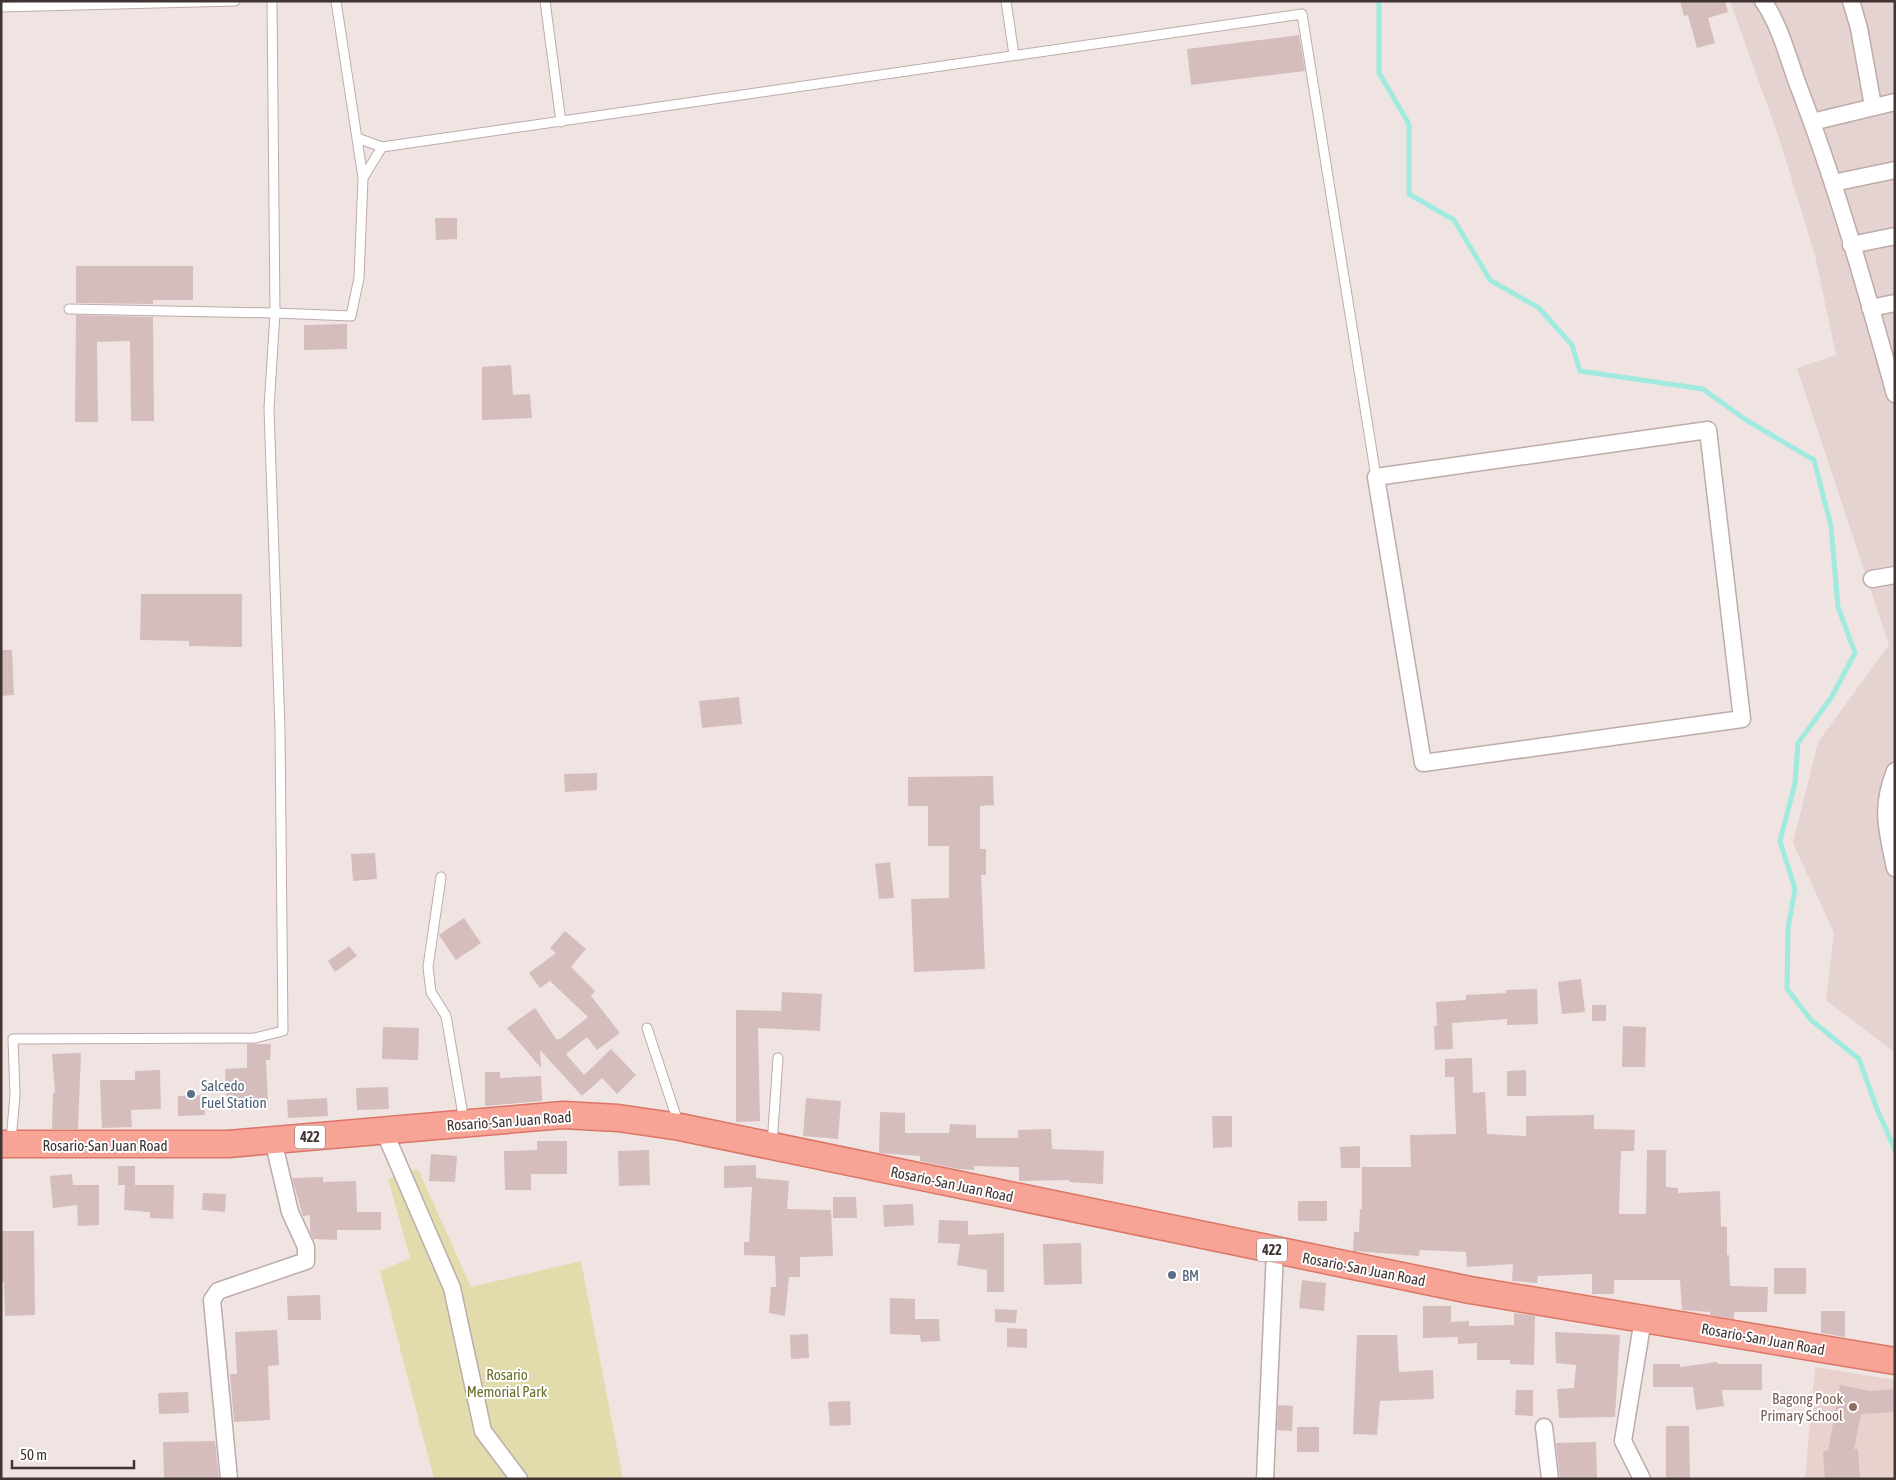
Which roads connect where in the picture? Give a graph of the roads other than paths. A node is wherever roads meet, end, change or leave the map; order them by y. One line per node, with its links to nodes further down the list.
1 (235, 1): 8 (lane)
2 (272, 1): 24 (lane)
3 (336, 1): 14 (lane)
4 (545, 1): 12 (lane)
5 (1006, 1): 9 (lane)
6 (1763, 1): 13 (street)
7 (1851, 1): 11 (street)
8 (1, 7)
9 (1014, 55): 12 (lane); 27 (lane)
10 (1895, 102): 11 (street)
11 (1873, 106): 13 (street)
12 (561, 122): 15 (lane)
13 (1812, 122): 18 (street)
14 (356, 138): 15 (lane); 17 (lane)
15 (382, 147): 17 (lane)
16 (1895, 170): 18 (street)
17 (363, 178): 24 (lane)
18 (1832, 183): 20 (street)
19 (1895, 236): 20 (street)
20 (1851, 245): 22 (street)
21 (1895, 302): 22 (street)
22 (1870, 308): 25 (street)
23 (69, 310): 24 (lane)
24 (275, 313): 40 (lane)
25 (1891, 369): 26 (street)
26 (1895, 394)
27 (1376, 477): 27 (street)
28 (1895, 575): 29 (street)
29 (1872, 579)
30 (1895, 771): 31 (street)
31 (1890, 820): 32 (street)
32 (1895, 868)
33 (441, 877): 36 (lane)
34 (647, 1028): 37 (lane)
35 (778, 1058): 41 (lane)
36 (465, 1124): 37 (main road, Rosario-San Juan Road / 422); 38 (main road, Rosario-San Juan Road / 422)
37 (680, 1127): 41 (main road, Rosario-San Juan Road / 422)
38 (384, 1131): 39 (main road, Rosario-San Juan Road / 422); 47 (street)
39 (273, 1140): 40 (main road, Rosario-San Juan Road / 422); 46 (street)
40 (6, 1144)
41 (772, 1148): 42 (main road, Rosario-San Juan Road / 422)
42 (1275, 1251): 43 (main road, Rosario-San Juan Road / 422); 48 (street)
43 (1643, 1319): 44 (main road, Rosario-San Juan Road / 422); 50 (street)
44 (1895, 1361)
45 (1544, 1427): 49 (street)
46 (229, 1479)
47 (519, 1479)
48 (1265, 1479)
49 (1550, 1479)
50 (1642, 1479)

